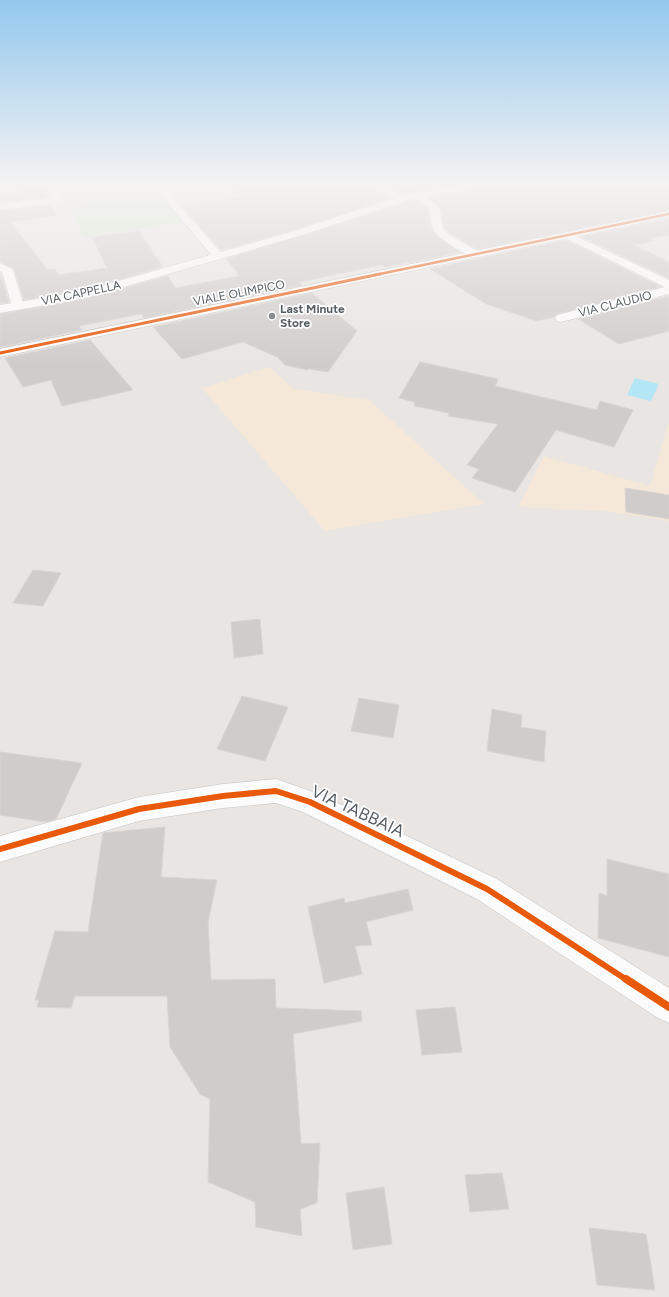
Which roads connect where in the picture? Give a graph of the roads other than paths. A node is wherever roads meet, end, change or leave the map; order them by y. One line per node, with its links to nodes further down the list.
1 (208, 245): 7 (street)
2 (258, 245): 7 (street, VIA CAPPELLA)
3 (459, 245): 6 (street)
4 (527, 245): 6 (street, VIALE OLIMPICO)
5 (586, 245): 9 (street, VIA CLAUDIO)
6 (477, 255): 14 (street, VIALE OLIMPICO)
7 (218, 256): 11 (street, VIA CAPPELLA)
8 (0, 266): 11 (street)
9 (669, 285)
10 (669, 290): 13 (street, VIA CLAUDIO)
11 (18, 306): 12 (street, VIA CAPPELLA)
12 (0, 309)
13 (561, 318)
14 (0, 353)
15 (0, 849): 16 (street, VIA TABBAIA)
16 (669, 1007)

